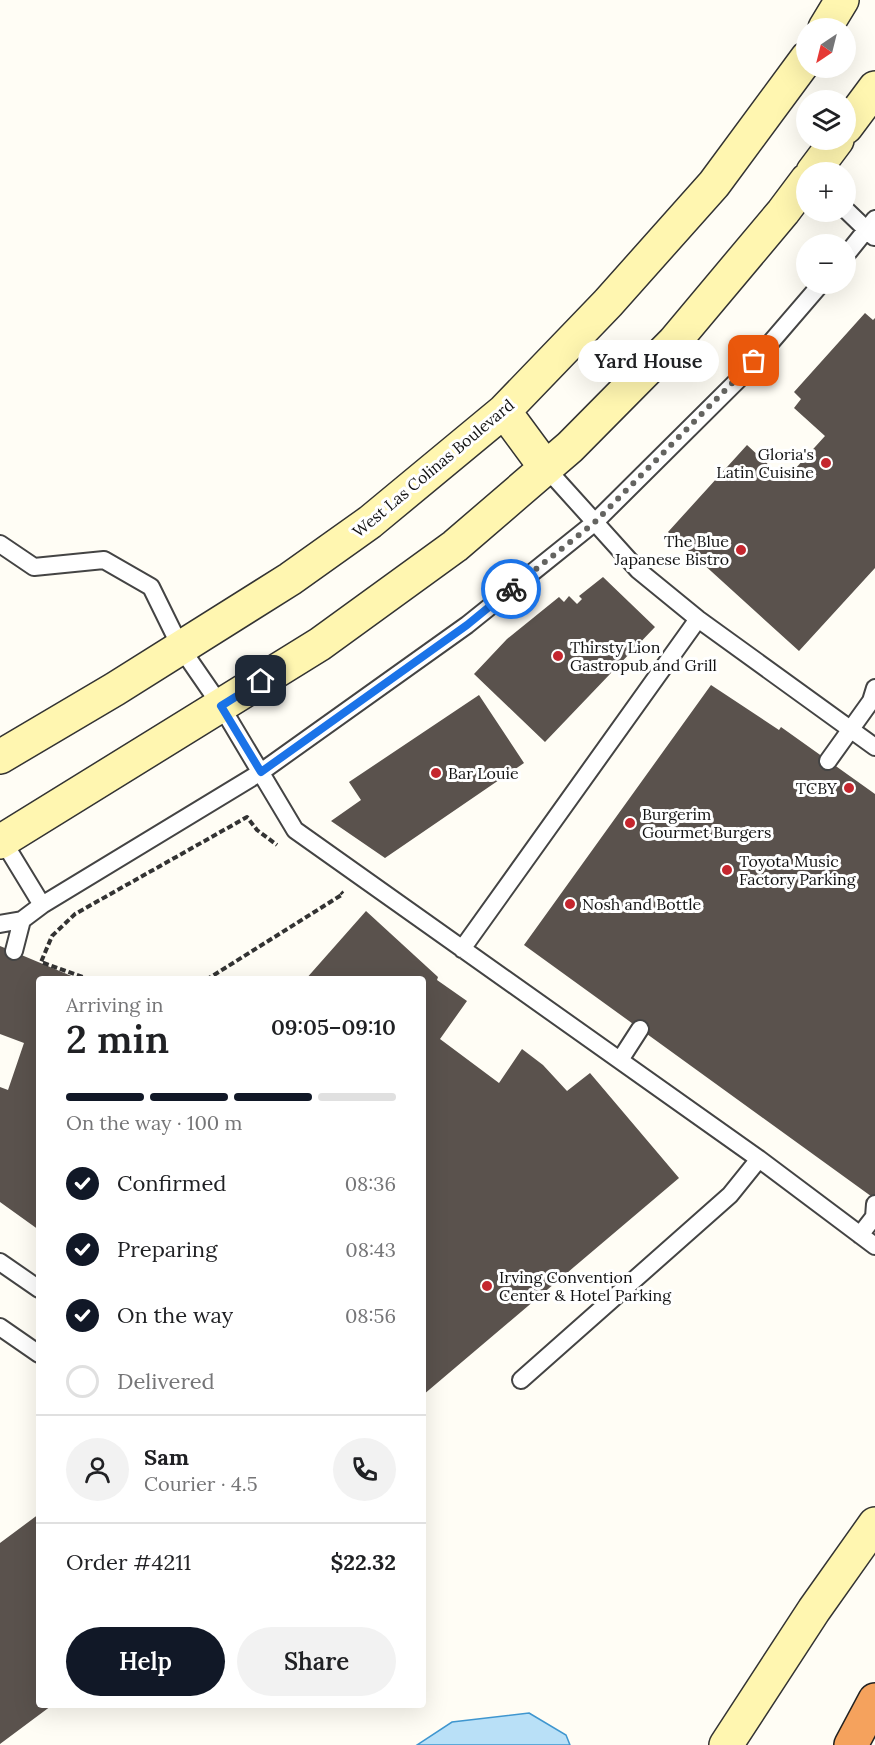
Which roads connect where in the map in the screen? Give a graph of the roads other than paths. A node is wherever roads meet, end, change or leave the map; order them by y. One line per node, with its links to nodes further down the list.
1 (842, 0): 2 (main road)
2 (831, 18)
3 (796, 73): 11 (main road, West Las Colinas Boulevard)
4 (875, 88): 5 (main road)
5 (856, 114)
6 (796, 195): 12 (main road)
7 (856, 217): 8 (lane)
8 (872, 229): 9 (lane)
9 (856, 245)
10 (812, 294): 13 (lane)
11 (504, 411): 12 (main road); 16 (main road, West Las Colinas Boulevard)
12 (546, 468): 13 (lane); 18 (main road)
13 (594, 523): 15 (lane); 23 (lane)
14 (0, 544): 16 (lane)
15 (698, 619): 19 (lane); 28 (lane)
16 (181, 648): 18 (lane); 21 (main road, West Las Colinas Boulevard)
17 (875, 688): 19 (lane)
18 (221, 706): 23 (lane); 24 (main road)
19 (851, 729): 20 (lane); 22 (lane)
20 (875, 747)
21 (0, 757)
22 (828, 761)
23 (261, 772): 25 (lane); 28 (lane)
24 (2, 842): 25 (lane)
25 (42, 905): 26 (lane)
26 (22, 920): 27 (lane); 29 (lane)
27 (0, 924)
28 (462, 949): 31 (lane)
29 (14, 951)
30 (640, 1029): 31 (lane)
31 (620, 1060): 32 (lane)
32 (759, 1159): 34 (lane); 40 (lane)
33 (875, 1212): 34 (lane)
34 (860, 1235): 35 (lane)
35 (875, 1246)
36 (0, 1262): 37 (lane)
37 (36, 1287)
38 (0, 1327): 39 (lane)
39 (36, 1352)
40 (521, 1380)
41 (875, 1524): 43 (main road)
42 (875, 1700): 44 (highway)
43 (726, 1745)
44 (851, 1745)

